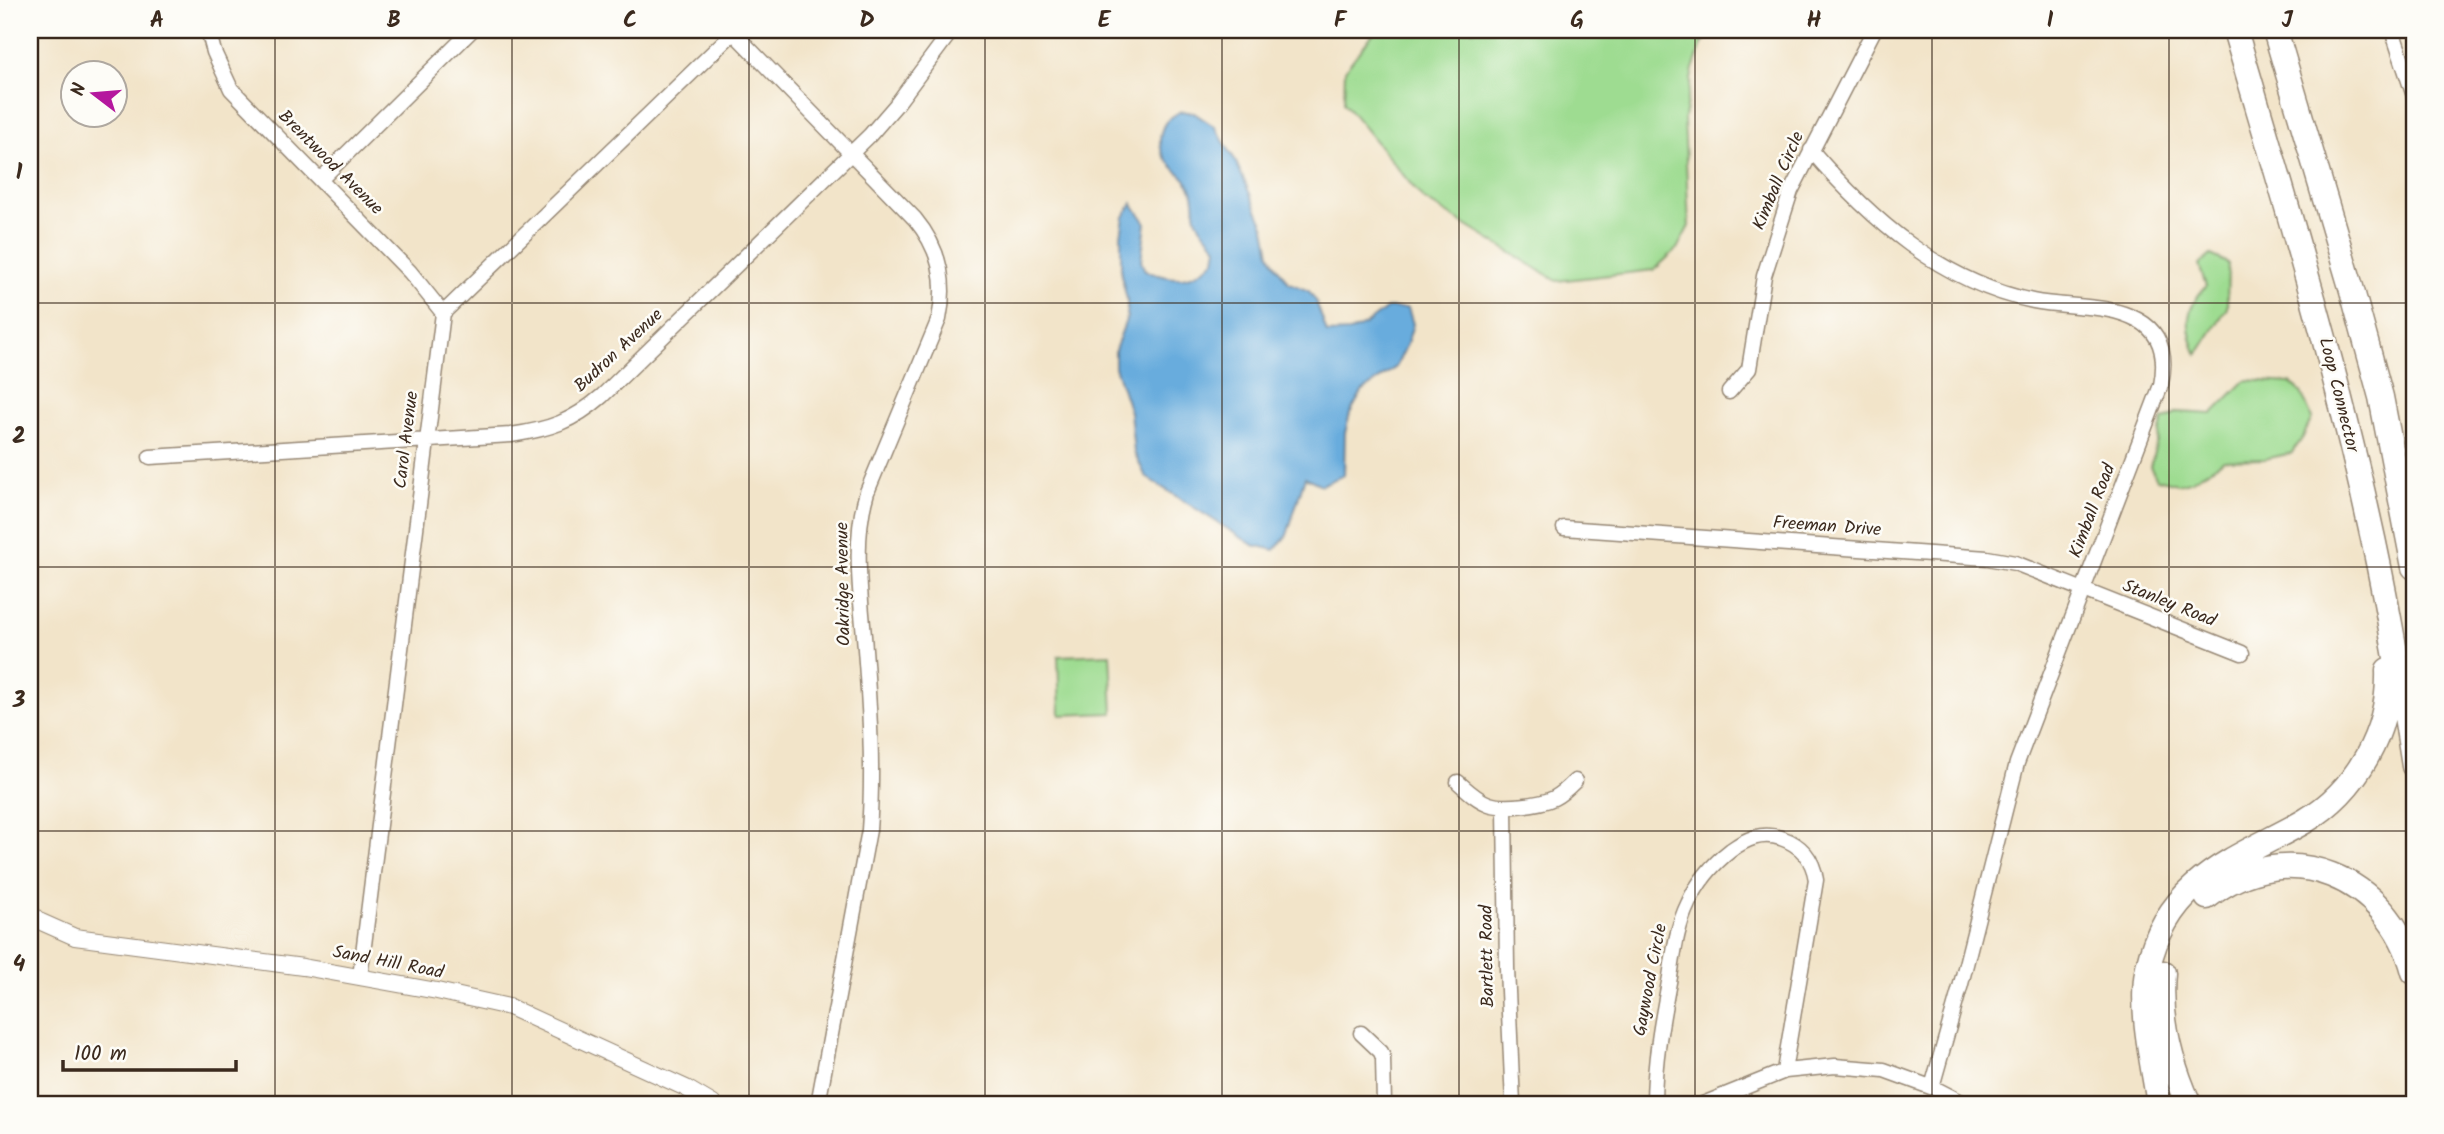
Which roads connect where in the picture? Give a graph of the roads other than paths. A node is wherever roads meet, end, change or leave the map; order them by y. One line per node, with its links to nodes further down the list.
1 (208, 30): 12 (street, Brentwood Avenue)
2 (472, 30): 12 (street)
3 (733, 30): 11 (street, Oakridge Avenue); 13 (street)
4 (952, 30): 11 (street, Budron Avenue)
5 (1874, 30): 10 (street, Kimball Circle)
6 (2235, 30): 17 (highway, Loop Connector)
7 (2274, 30): 19 (highway)
8 (2392, 30): 9 (street)
9 (2414, 96)
10 (1811, 150): 14 (street, Kimball Circle); 20 (street, Kimball Road)
11 (852, 153): 15 (street, Budron Avenue); 33 (street, Oakridge Avenue)
12 (320, 180): 13 (street, Brentwood Avenue)
13 (443, 313): 15 (street, Carol Avenue)
14 (1729, 392)
15 (427, 440): 16 (street, Budron Avenue); 28 (street, Carol Avenue)
16 (150, 457)
17 (2368, 516): 22 (highway, Loop Connector); 39 (highway)
18 (1563, 527): 20 (street, Freeman Drive)
19 (2414, 567)
20 (2083, 591): 21 (street, Stanley Road); 31 (street, Kimball Road)
21 (2242, 653)
22 (2414, 766)
23 (1575, 781): 25 (street)
24 (1458, 782): 25 (street)
25 (1505, 807): 35 (street, Bartlett Road)
26 (33, 922): 28 (street, Sand Hill Road)
27 (2414, 972): 40 (highway)
28 (360, 977): 32 (street, Sand Hill Road)
29 (1362, 1033): 34 (street)
30 (1784, 1071): 31 (street); 36 (street, Gaywood Circle); 37 (street)
31 (1931, 1087): 38 (street)
32 (713, 1104)
33 (818, 1104)
34 (1384, 1104)
35 (1513, 1104)
36 (1654, 1104)
37 (1703, 1104)
38 (1965, 1104)
39 (2159, 1104)
40 (2189, 1104)

